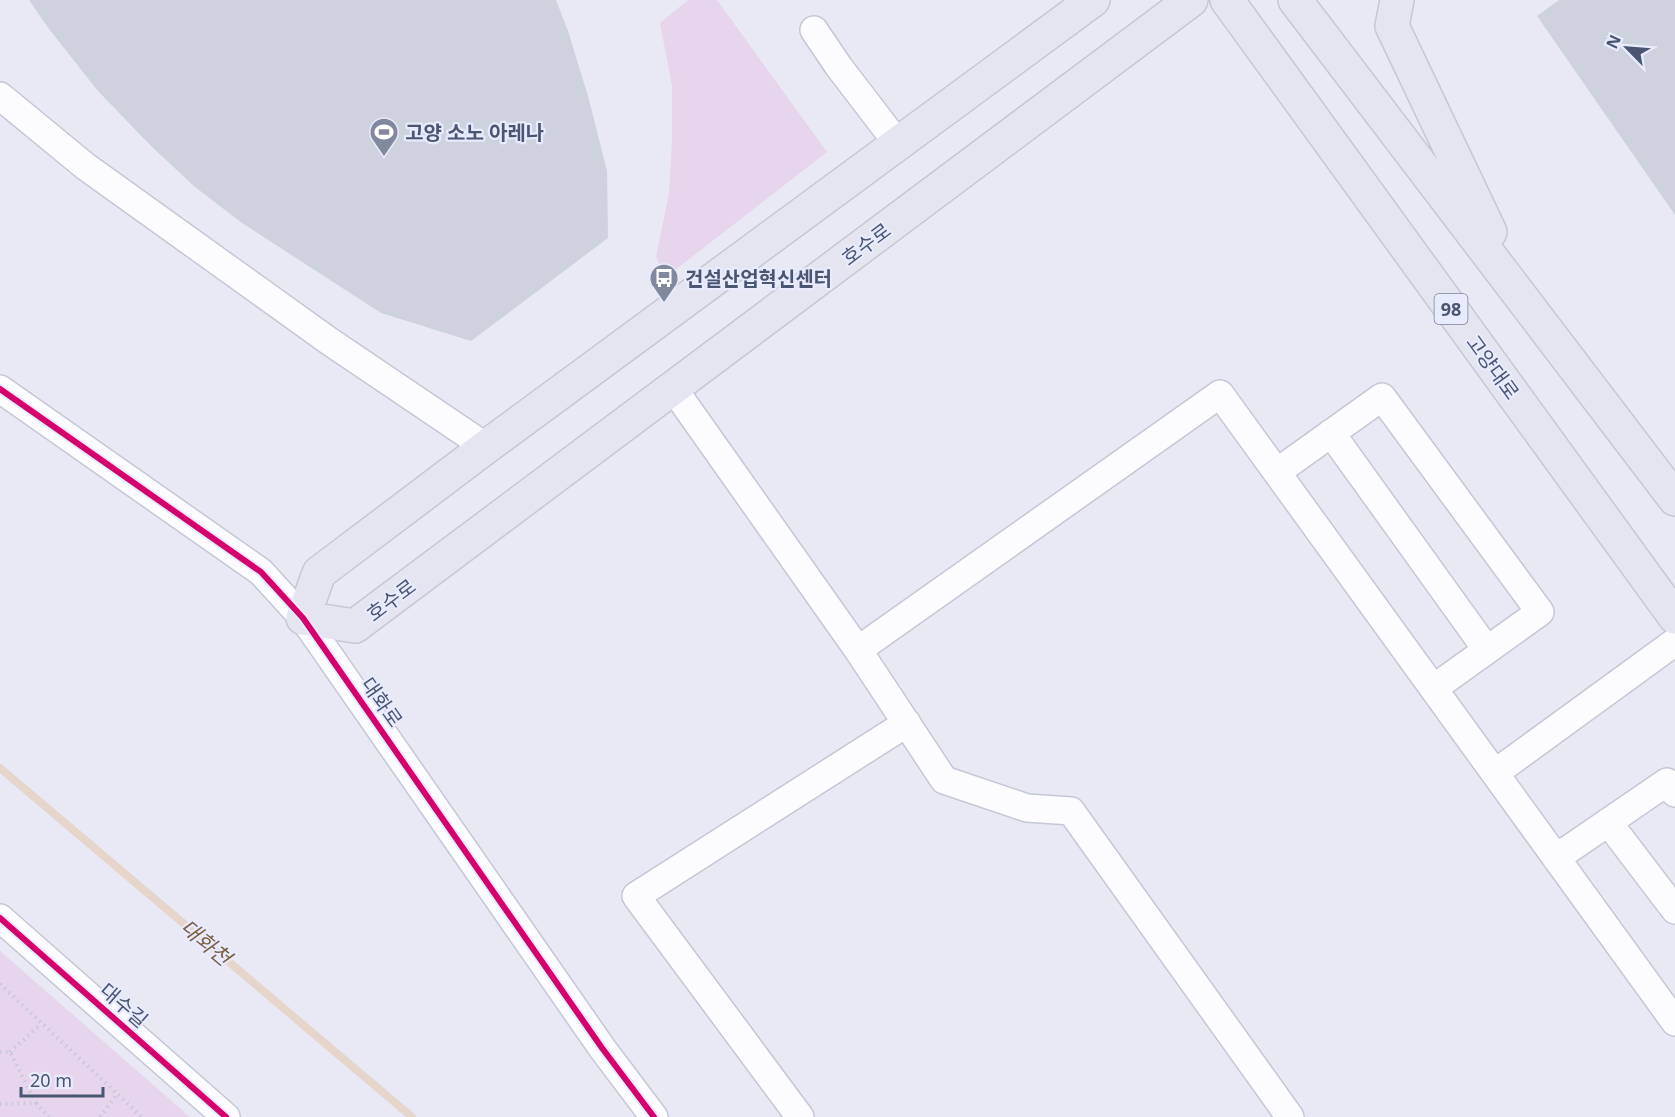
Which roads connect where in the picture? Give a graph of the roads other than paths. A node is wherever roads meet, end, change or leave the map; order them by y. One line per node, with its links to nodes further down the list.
1 (1093, 0): 8 (main road)
2 (1191, 0): 10 (main road, 호수로)
3 (1227, 0): 16 (main road, 고양대로 / 98)
4 (1295, 0): 9 (main road)
5 (1397, 0): 9 (main road)
6 (814, 30): 8 (street)
7 (0, 96): 13 (street)
8 (897, 144): 13 (main road)
9 (1519, 293): 15 (main road)
10 (674, 388): 17 (main road, 호수로); 19 (street)
11 (0, 389): 17 (street, 대화로)
12 (1331, 434): 14 (street); 20 (street); 20 (street)
13 (486, 447): 17 (main road)
14 (1277, 472): 19 (street); 21 (street)
15 (1675, 499)
16 (1675, 617)
17 (303, 618): 31 (street, 대화로)
18 (1675, 642): 23 (street)
19 (858, 650): 22 (street)
20 (1487, 650): 21 (street)
21 (1434, 688): 23 (street)
22 (907, 723): 32 (street); 33 (street)
23 (1495, 773): 26 (street)
24 (1675, 793): 25 (street)
25 (1608, 822): 26 (street); 27 (street)
26 (1556, 858): 29 (street)
27 (1675, 910)
28 (0, 918): 30 (street, 대수길)
29 (1675, 1022)
30 (226, 1117)
31 (654, 1117)
32 (800, 1117)
33 (1290, 1117)

